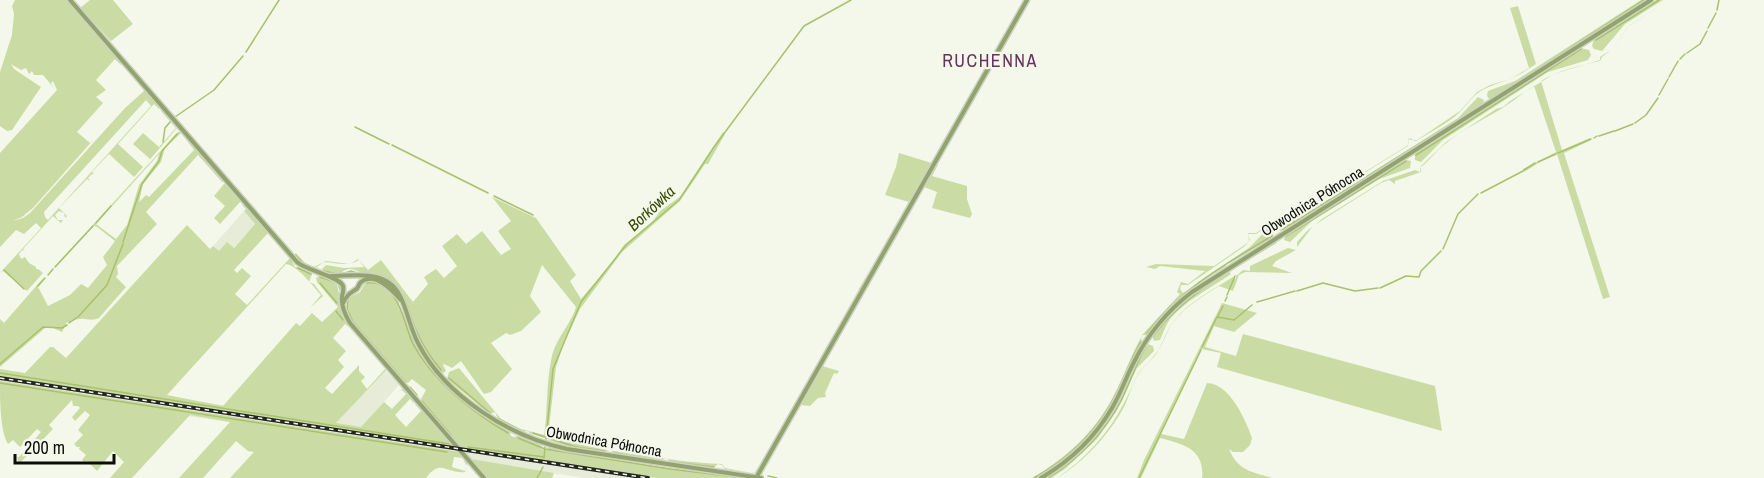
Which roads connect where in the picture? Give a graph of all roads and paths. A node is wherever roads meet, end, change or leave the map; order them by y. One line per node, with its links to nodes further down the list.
1 (70, 0): 4 (street)
2 (1027, 0): 13 (street)
3 (1651, 0): 14 (street, Obwodnica Północna)
4 (330, 276): 5 (street); 8 (street)
5 (345, 276): 6 (street); 8 (street)
6 (355, 276): 7 (street); 10 (street, Obwodnica Północna)
7 (359, 285): 9 (street); 10 (street, Obwodnica Północna)
8 (343, 286): 9 (street); 11 (street)
9 (351, 291): 11 (street)
10 (401, 301): 13 (street, Obwodnica Północna)
11 (343, 304): 12 (street)
12 (484, 478)
13 (758, 478)
14 (1041, 478)

